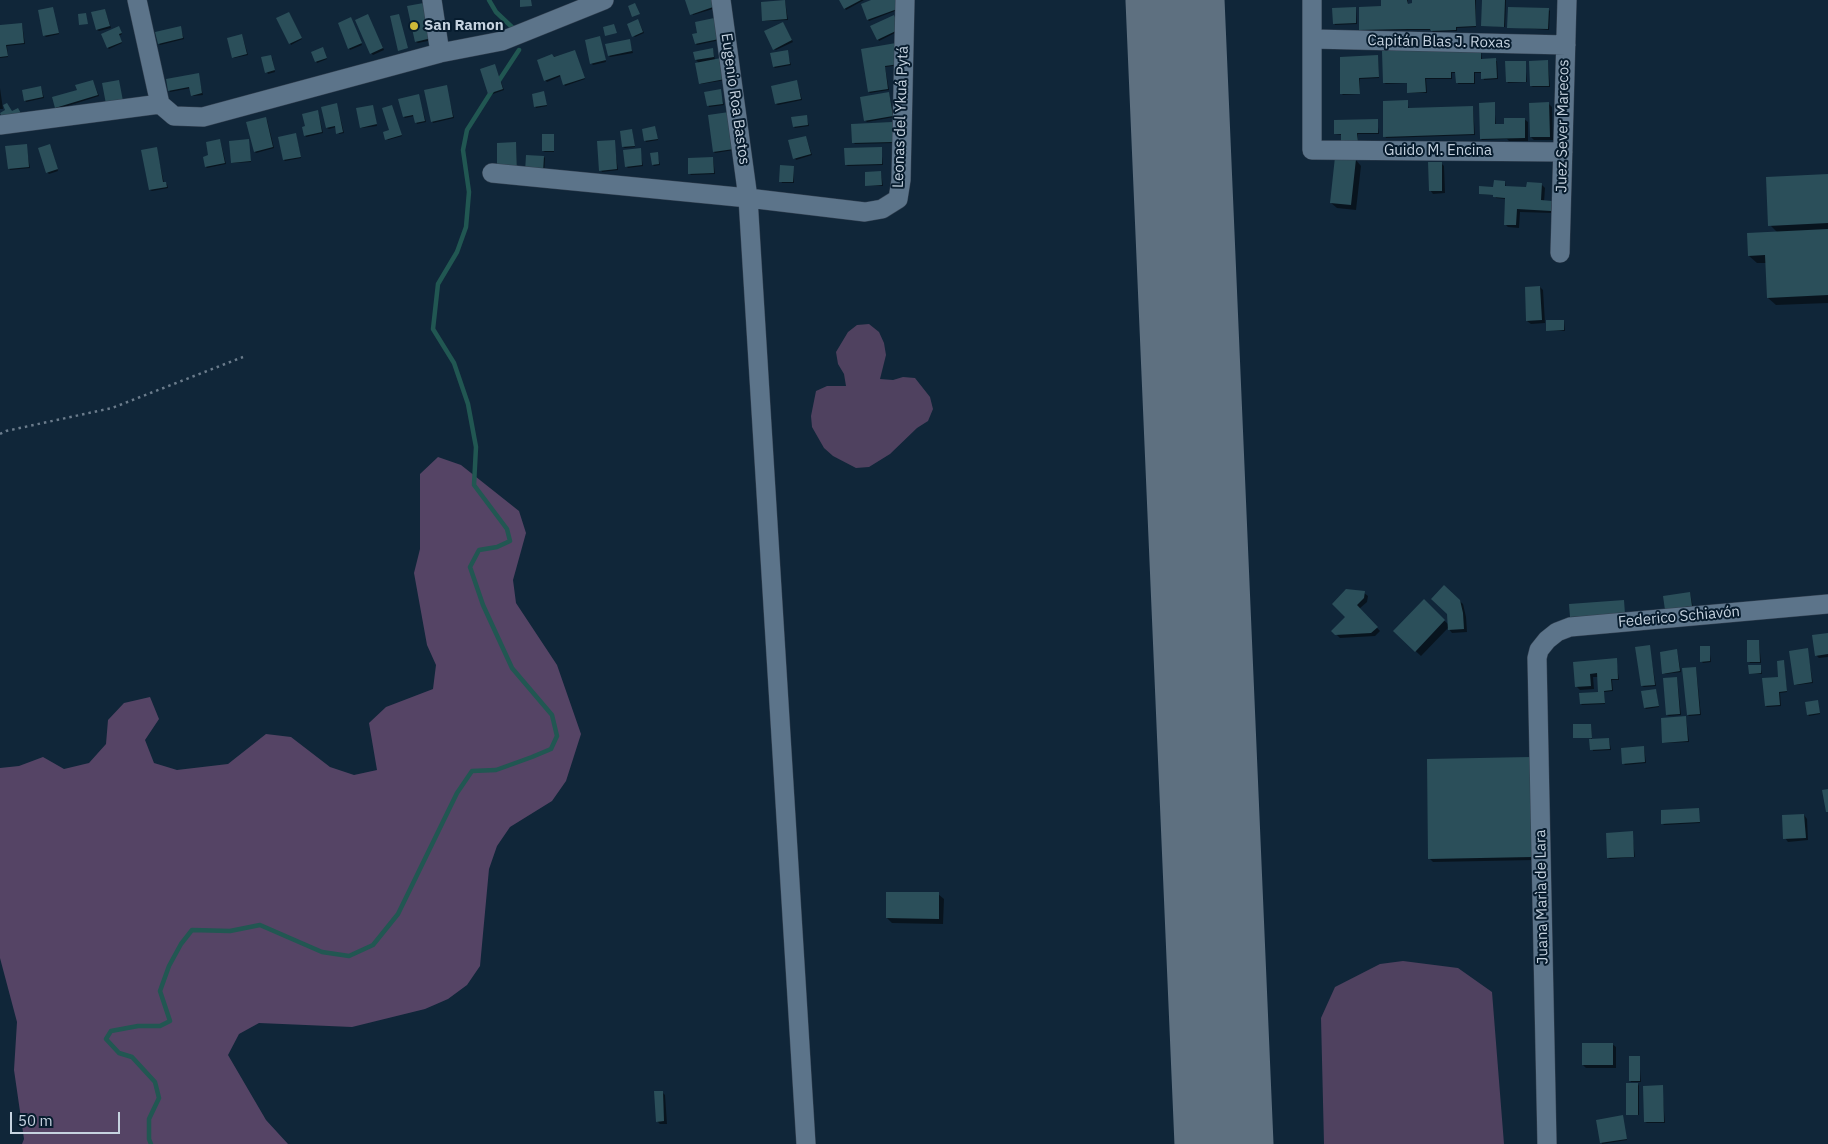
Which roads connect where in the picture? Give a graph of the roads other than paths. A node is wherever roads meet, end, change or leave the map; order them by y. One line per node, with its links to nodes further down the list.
1 (137, 0): 11 (street)
2 (432, 0): 10 (street)
3 (604, 0): 10 (street)
4 (721, 0): 15 (street, Eugenio Roa Bastos)
5 (905, 0): 15 (street, Leonas del Ykuá Pytá)
6 (1312, 0): 8 (street)
7 (1567, 0): 9 (street, Juez Sever Marecos)
8 (1313, 39): 9 (street, Capitán Blas J. Roxas); 13 (street, Guido M. Encina)
9 (1566, 45): 13 (street, Juez Sever Marecos)
10 (440, 53): 11 (street)
11 (160, 104): 12 (street)
12 (0, 125)
13 (1563, 152): 16 (street, Juez Sever Marecos)
14 (492, 174): 15 (street)
15 (748, 198): 19 (street, Eugenio Roa Bastos)
16 (1560, 253)
17 (1828, 604): 18 (street, Federico Schiavón)
18 (1539, 650): 20 (street, Juana Marìa de Lara)
19 (806, 1144)
20 (1547, 1144)

